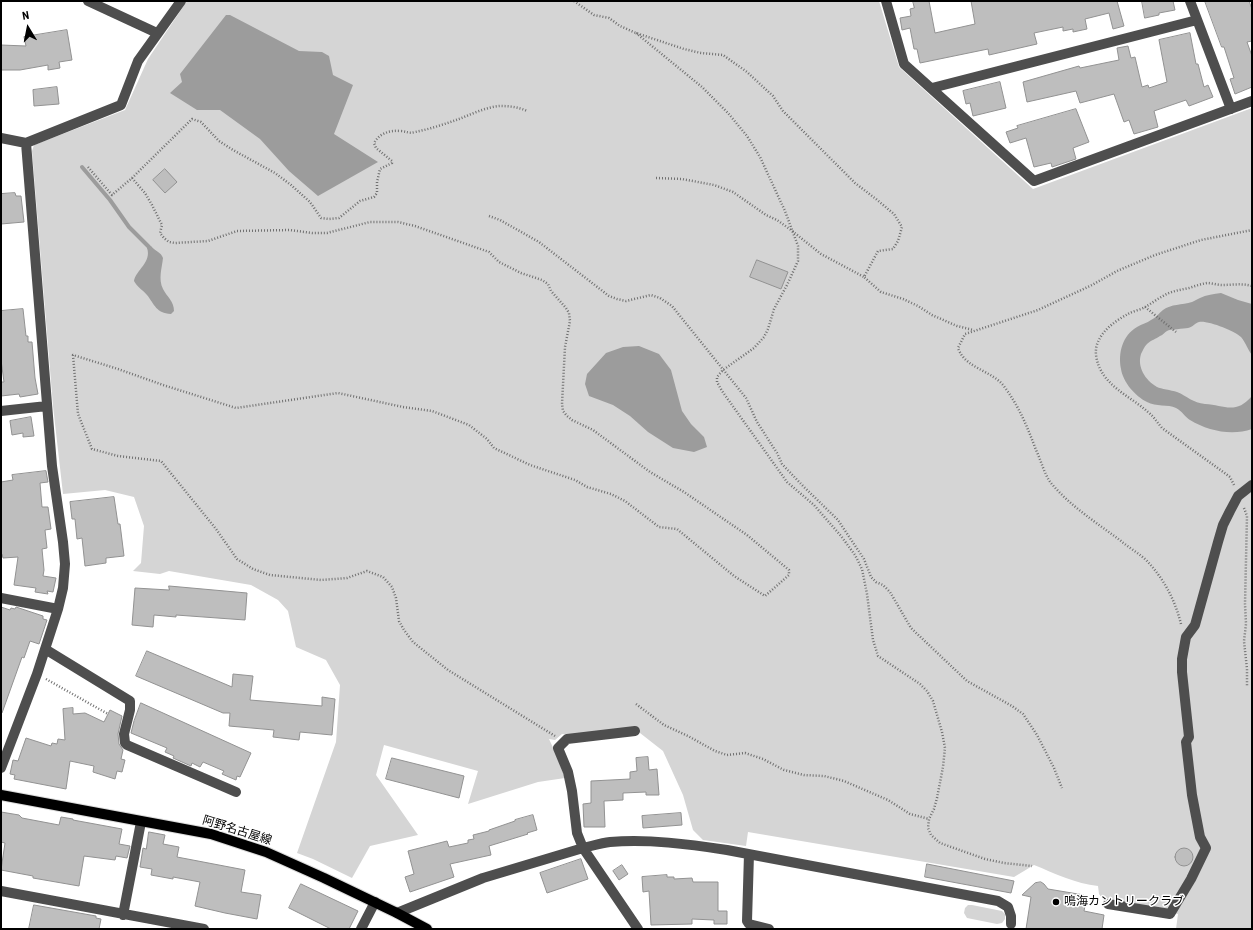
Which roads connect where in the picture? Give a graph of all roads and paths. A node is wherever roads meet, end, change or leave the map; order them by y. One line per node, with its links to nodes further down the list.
1 (88, 1): 7 (street)
2 (180, 1): 7 (street)
3 (574, 1): 8 (path)
4 (886, 1): 9 (street)
5 (1190, 1): 6 (street)
6 (1197, 20): 9 (street); 11 (street)
7 (157, 33): 14 (street)
8 (636, 33): 19 (path); 21 (path)
9 (932, 88): 11 (street)
10 (1252, 101): 11 (street)
11 (1230, 109)
12 (527, 111): 16 (path)
13 (1, 138): 14 (street)
14 (26, 143): 27 (street)
15 (88, 167): 16 (path)
16 (132, 178): 40 (path)
17 (656, 178): 19 (path)
18 (489, 216): 26 (path)
19 (792, 230): 21 (path); 26 (path)
20 (1252, 230): 24 (path)
21 (864, 277): 24 (path)
22 (1252, 286): 23 (path)
23 (1145, 307): 25 (path); 30 (path)
24 (975, 330): 33 (path)
25 (1176, 332)
26 (723, 370): 42 (path); 45 (path)
27 (47, 406): 28 (street); 32 (street)
28 (1, 410)
29 (1252, 485): 30 (street)
30 (1238, 496): 33 (street); 36 (path)
31 (1, 598): 32 (street)
32 (58, 609): 34 (street)
33 (1185, 640): 52 (street)
34 (45, 649): 35 (street); 43 (street)
35 (37, 674): 38 (path); 41 (street)
36 (1247, 688)
37 (636, 704): 45 (path)
38 (108, 714)
39 (635, 731): 40 (street)
40 (564, 742): 47 (street)
41 (1, 768)
42 (1062, 788)
43 (236, 792)
44 (1, 795): 46 (main road, 阿野名古屋線)
45 (929, 820): 49 (path)
46 (141, 822): 51 (main road, 阿野名古屋線); 54 (street)
47 (583, 848): 48 (street); 53 (street); 59 (street)
48 (749, 854): 55 (street); 60 (street)
49 (1032, 866)
50 (1, 892): 54 (street)
51 (375, 902): 53 (main road, 阿野名古屋線); 57 (street)
52 (1108, 904)
53 (397, 913): 58 (main road, 阿野名古屋線)
54 (123, 915): 56 (street)
55 (1011, 924)
56 (204, 929)
57 (361, 929)
58 (428, 929)
59 (638, 929)
60 (769, 929)

